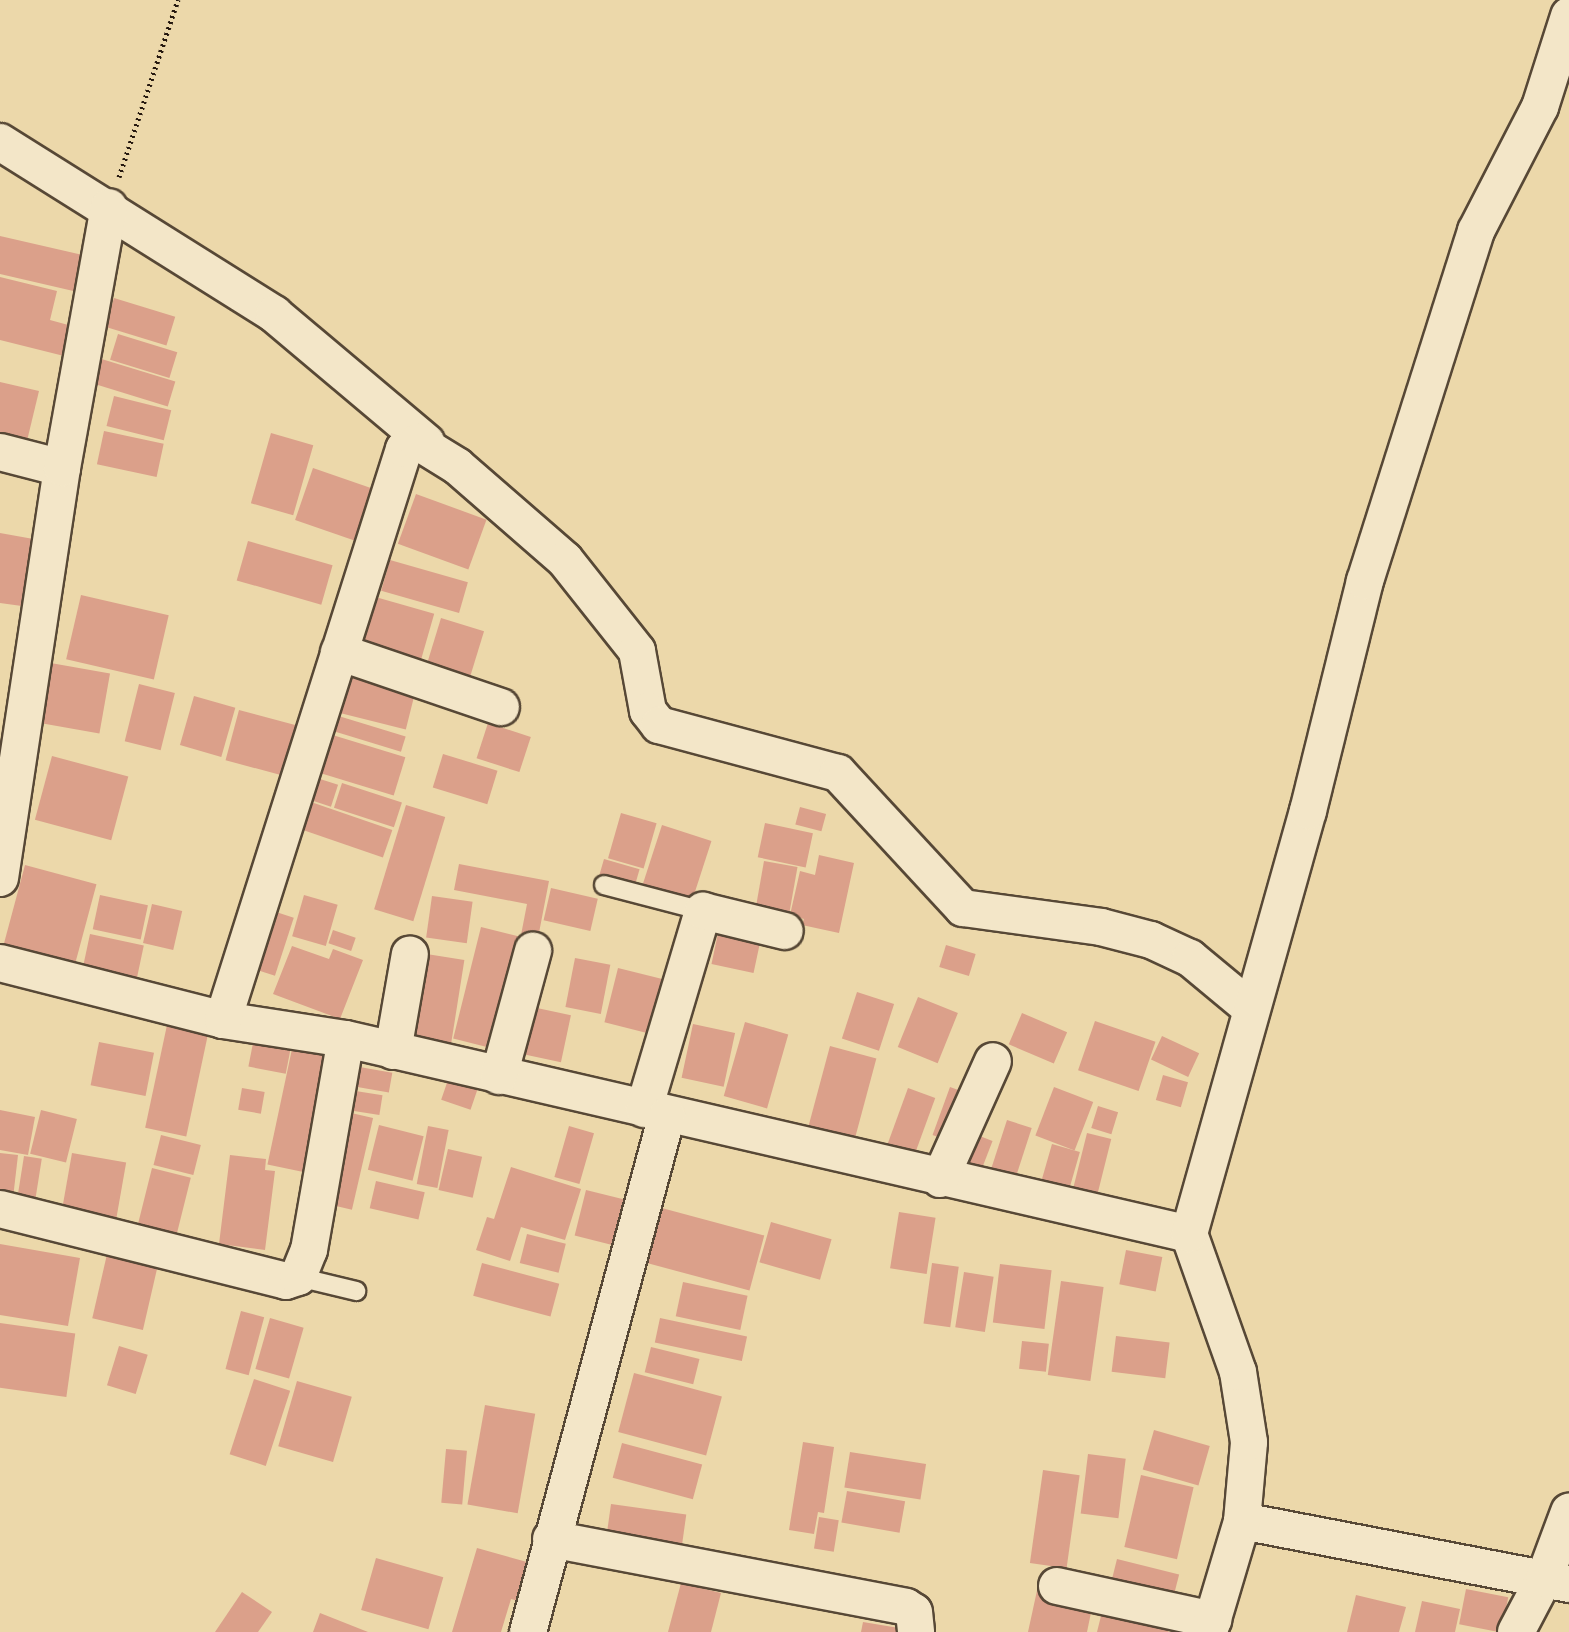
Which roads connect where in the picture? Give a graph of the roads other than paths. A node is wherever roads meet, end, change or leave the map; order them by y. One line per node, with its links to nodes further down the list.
1 (1569, 16): 17 (street)
2 (0, 142): 3 (street)
3 (109, 207): 4 (street); 6 (street)
4 (426, 442): 7 (street); 17 (street)
5 (0, 452): 6 (street)
6 (62, 468): 8 (street)
7 (339, 652): 9 (street); 18 (street)
8 (13, 702): 10 (street)
9 (501, 707)
10 (0, 878)
11 (604, 885): 12 (lane)
12 (703, 911): 13 (street); 23 (street)
13 (785, 931)
14 (533, 951): 22 (street)
15 (410, 954): 20 (street)
16 (0, 963): 18 (street)
17 (1249, 1007): 26 (street)
18 (223, 1020): 19 (street)
19 (346, 1039): 20 (street); 27 (street)
20 (393, 1051): 22 (street)
21 (993, 1061): 24 (street)
22 (499, 1076): 23 (street)
23 (656, 1112): 24 (street); 31 (street)
24 (940, 1179): 26 (street)
25 (0, 1209): 27 (street)
26 (1189, 1234): 30 (street)
27 (298, 1277): 28 (lane)
28 (356, 1291)
29 (1569, 1512): 32 (street)
30 (1242, 1521): 32 (street); 34 (street)
31 (551, 1539): 35 (street); 36 (street)
32 (1556, 1582): 37 (street)
33 (1057, 1586): 34 (street)
34 (1211, 1626)
35 (528, 1632)
36 (916, 1632)
37 (1516, 1632)

